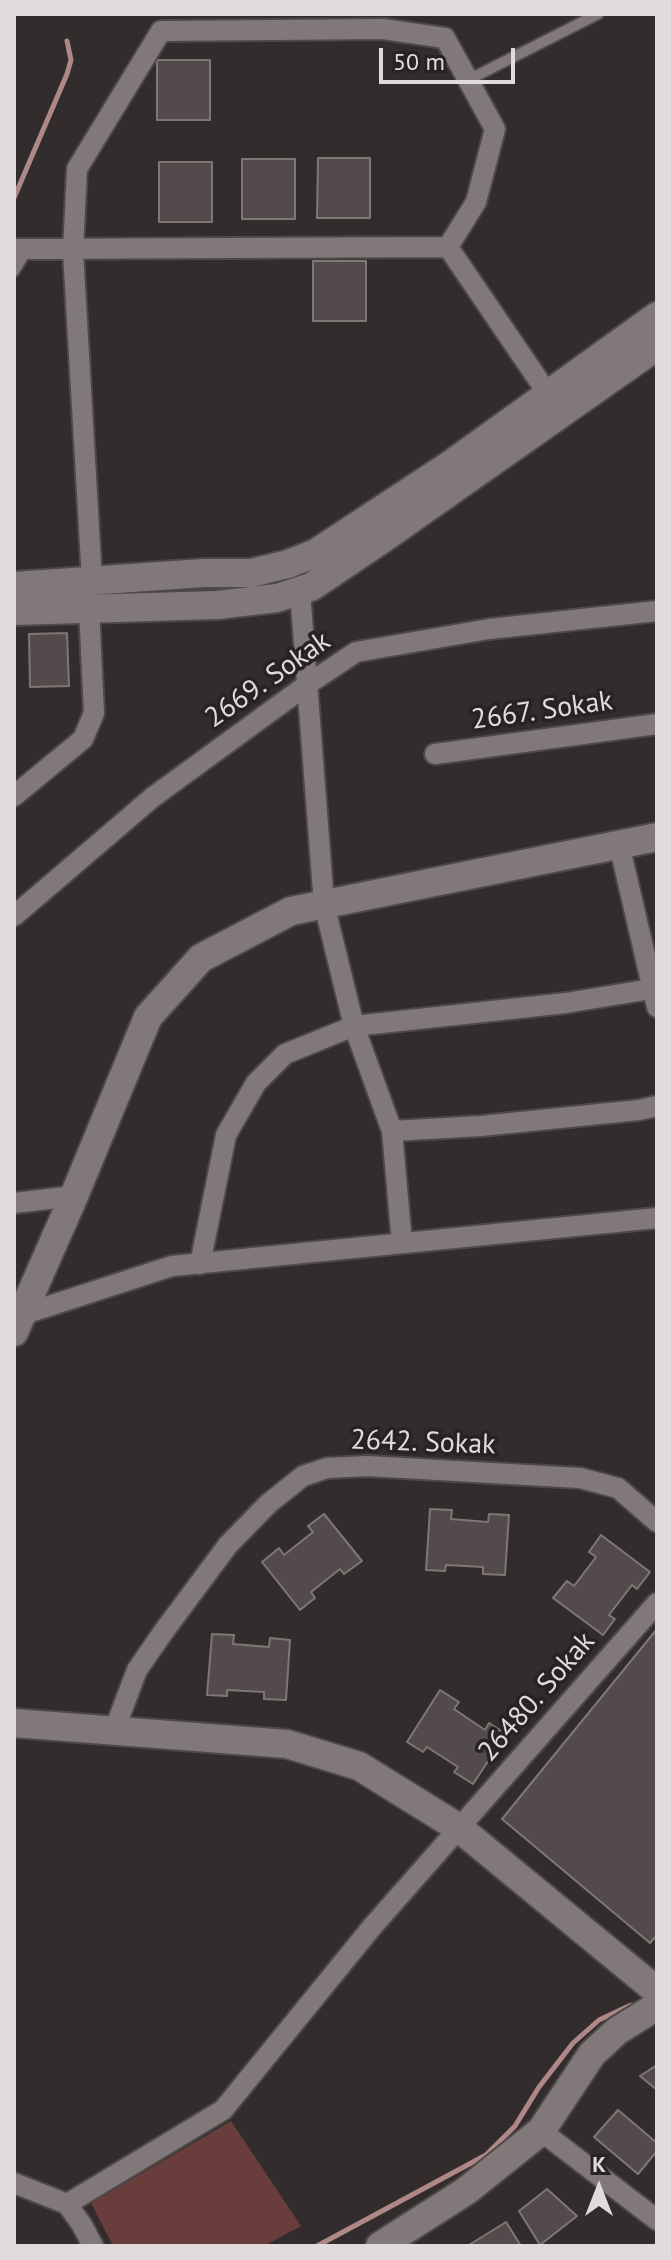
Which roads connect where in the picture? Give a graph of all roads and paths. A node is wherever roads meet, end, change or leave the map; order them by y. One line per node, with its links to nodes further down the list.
1 (598, 14): 2 (lane)
2 (468, 80): 3 (street); 5 (street)
3 (448, 247): 5 (street); 9 (street)
4 (21, 250): 5 (street); 6 (lane)
5 (73, 251): 10 (street)
6 (14, 271)
7 (657, 316): 9 (street)
8 (657, 346): 12 (street)
9 (548, 394): 10 (street)
10 (92, 580): 11 (street)
11 (14, 586)
12 (300, 591): 13 (street); 16 (street)
13 (89, 609): 14 (street); 19 (street)
14 (14, 611)
15 (657, 611): 16 (street, 2669. Sokak)
16 (308, 684): 22 (street); 23 (street, 2669. Sokak)
17 (657, 724): 18 (street, 2667. Sokak)
18 (435, 754)
19 (14, 796)
20 (657, 837): 21 (street)
21 (619, 844): 22 (street); 24 (street)
22 (324, 904): 25 (street); 28 (street)
23 (14, 916)
24 (656, 995): 25 (street)
25 (354, 1026): 27 (street); 32 (street)
26 (657, 1106): 27 (street)
27 (392, 1131): 31 (street)
28 (74, 1196): 29 (street); 33 (street)
29 (14, 1203)
30 (657, 1218): 31 (street)
31 (402, 1243): 32 (street)
32 (200, 1264): 33 (street)
33 (16, 1322)
34 (657, 1522): 37 (street, 2642. Sokak)
35 (657, 1603): 38 (street, 26480. Sokak)
36 (14, 1723): 37 (street)
37 (114, 1731): 38 (street)
38 (459, 1828): 39 (street); 43 (street, 26480. Sokak)
39 (657, 1991)
40 (657, 2006): 41 (street)
41 (541, 2131): 44 (street); 46 (street)
42 (14, 2183): 43 (street)
43 (67, 2204): 45 (street)
44 (657, 2220)
45 (93, 2246)
46 (380, 2246)

